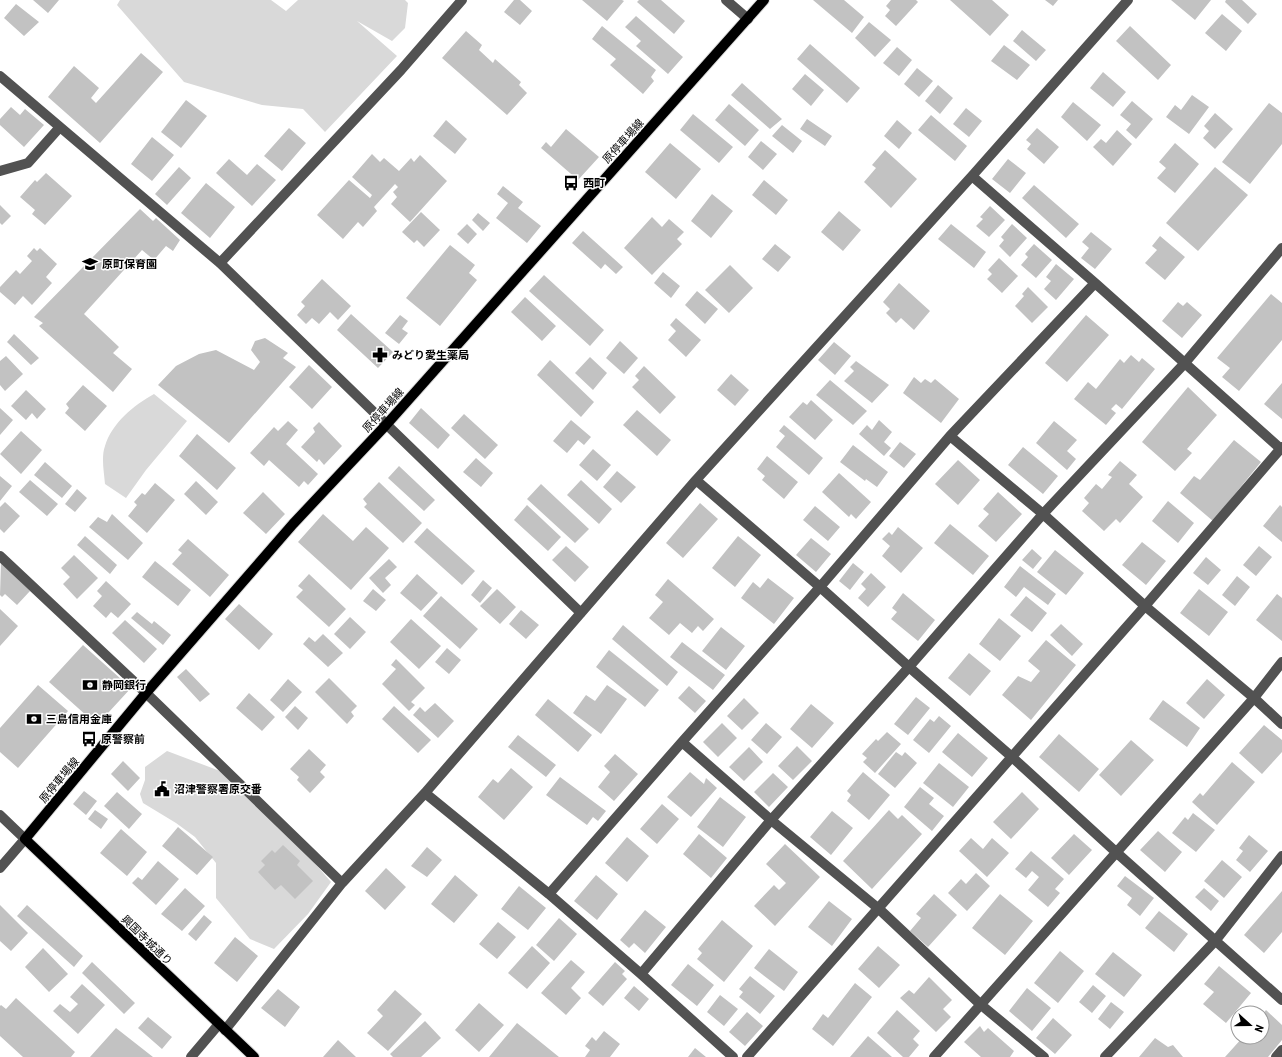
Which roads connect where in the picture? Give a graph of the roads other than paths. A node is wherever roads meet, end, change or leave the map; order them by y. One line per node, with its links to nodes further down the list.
1 (462, 0): 11 (street)
2 (726, 0): 5 (street)
3 (764, 0): 5 (main road, 原停車場線)
4 (1128, 0): 9 (street)
5 (748, 19): 14 (main road, 原停車場線)
6 (0, 76): 7 (street)
7 (60, 127): 8 (street); 11 (street)
8 (0, 171)
9 (972, 176): 12 (street); 17 (street)
10 (1282, 248): 13 (street)
11 (220, 263): 14 (street)
12 (1095, 284): 13 (street); 15 (street)
13 (1184, 364): 16 (street); 18 (street)
14 (386, 425): 22 (street); 25 (main road, 原停車場線)
15 (950, 436): 18 (street); 20 (street)
16 (1281, 449): 21 (street)
17 (696, 480): 20 (street); 22 (street)
18 (1043, 514): 21 (street); 24 (street)
19 (0, 556): 25 (street)
20 (820, 587): 24 (street); 28 (street)
21 (1145, 606): 26 (street); 29 (street)
22 (581, 613): 30 (street)
23 (1282, 662): 26 (street)
24 (909, 667): 29 (street); 32 (street)
25 (146, 693): 33 (main road, 原停車場線); 37 (street)
26 (1254, 698): 27 (street); 34 (street)
27 (1282, 724)
28 (682, 742): 32 (street); 38 (street)
29 (1012, 756): 34 (street); 39 (street)
30 (425, 793): 37 (street); 38 (street)
31 (0, 815): 33 (street)
32 (771, 820): 39 (street); 41 (street)
33 (25, 840): 36 (street); 44 (main road, 興国寺城通り)
34 (1117, 853): 40 (street); 43 (street)
35 (1282, 856): 40 (street)
36 (0, 868)
37 (342, 883): 44 (street)
38 (549, 894): 41 (street)
39 (879, 909): 43 (street); 49 (street)
40 (1216, 940): 42 (street); 52 (street)
41 (641, 974): 48 (street)
42 (1282, 1000)
43 (980, 1004): 50 (street); 51 (street)
44 (222, 1027): 46 (street); 47 (main road, 興国寺城通り)
45 (1282, 1050): 53 (street)
46 (191, 1057)
47 (254, 1057)
48 (733, 1057)
49 (748, 1057)
50 (934, 1057)
51 (1044, 1057)
52 (1105, 1057)
53 (1276, 1057)

